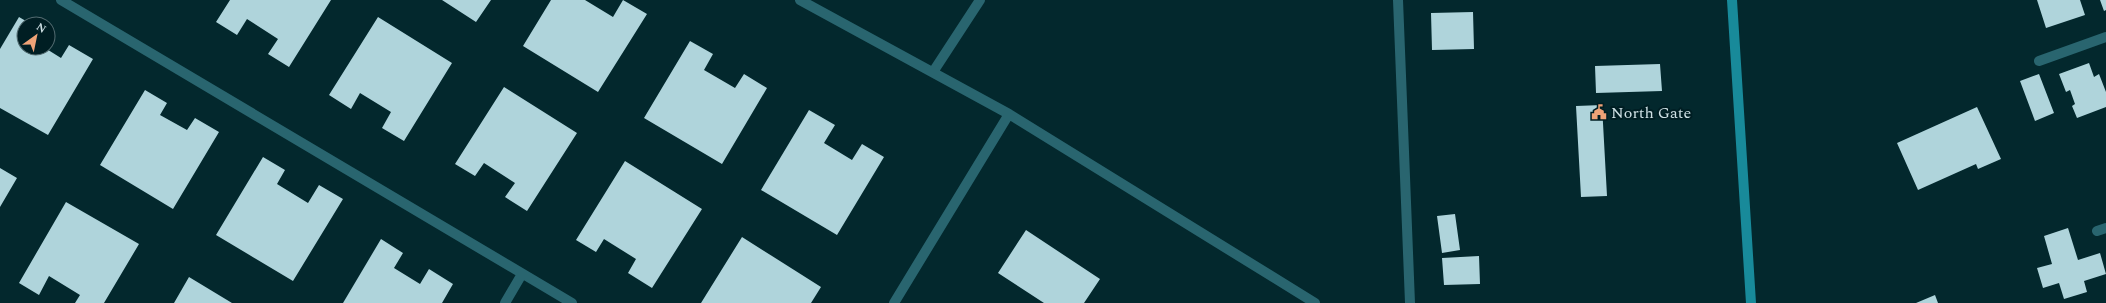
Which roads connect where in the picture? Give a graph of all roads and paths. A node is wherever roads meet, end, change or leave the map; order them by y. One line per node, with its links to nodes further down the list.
1 (61, 0): 10 (street)
2 (800, 0): 8 (street)
3 (980, 0): 8 (street)
4 (1398, 0): 15 (street)
5 (1732, 0): 16 (street)
6 (2106, 37): 7 (street)
7 (2039, 61)
8 (933, 72): 9 (street)
9 (1009, 114): 13 (street); 14 (street)
10 (522, 274): 11 (street); 12 (street)
11 (505, 303)
12 (572, 303)
13 (894, 303)
14 (1316, 303)
15 (1410, 303)
16 (1751, 303)

